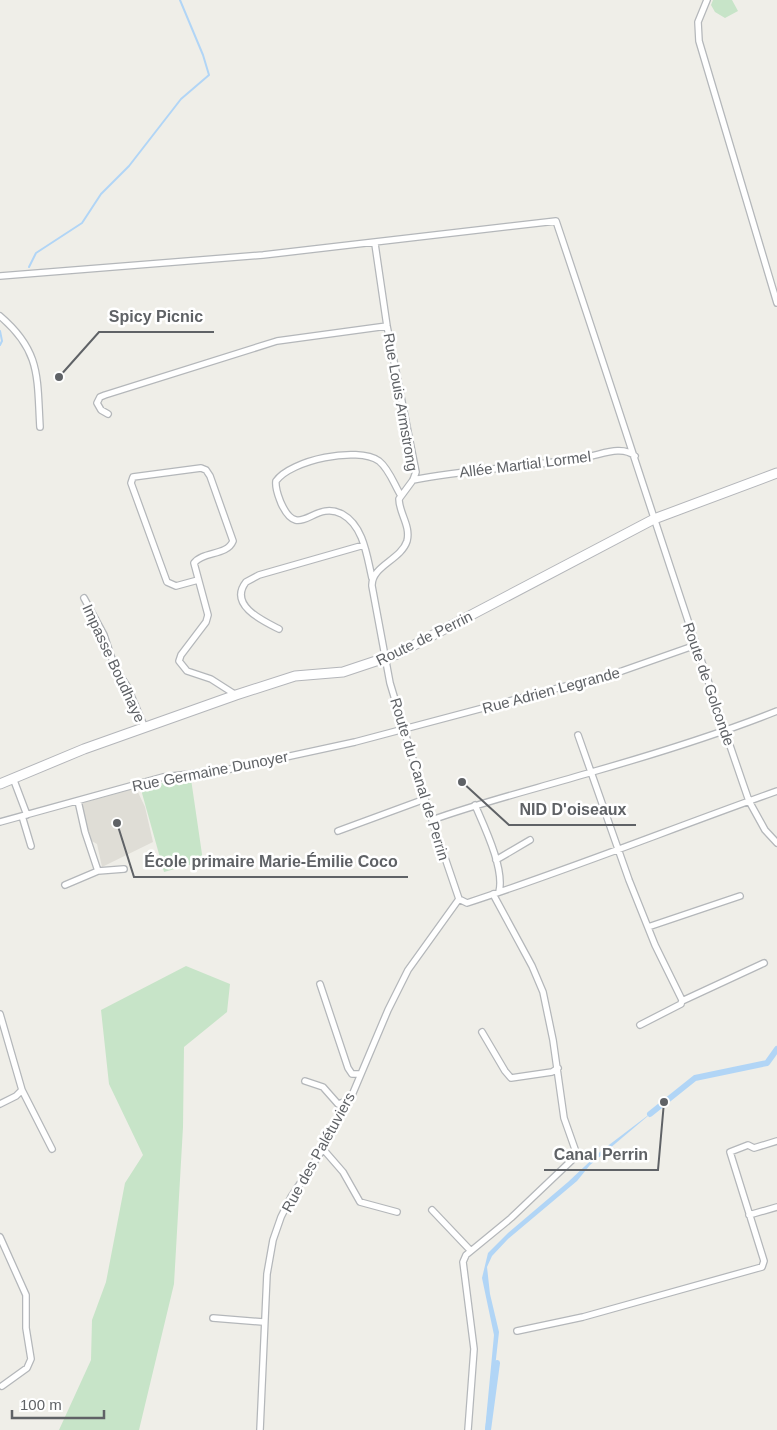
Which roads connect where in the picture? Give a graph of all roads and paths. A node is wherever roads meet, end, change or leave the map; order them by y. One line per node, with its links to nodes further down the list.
1 (706, 0): 4 (street)
2 (375, 244): 3 (street); 6 (street, Rue Louis Armstrong); 9 (street, Route de Golconde)
3 (0, 276)
4 (777, 303)
5 (0, 316): 8 (street)
6 (387, 326): 7 (street); 11 (street, Rue Louis Armstrong)
7 (108, 414)
8 (40, 427)
9 (635, 456): 11 (street, Allée Martial Lormel); 13 (street, Route de Golconde)
10 (777, 473): 13 (main road, Route de Perrin)
11 (413, 480): 12 (street, Rue Louis Armstrong)
12 (400, 494): 14 (street); 15 (street, Rue Louis Armstrong)
13 (654, 519): 19 (street, Route de Golconde); 20 (main road, Route de Perrin)
14 (364, 545): 15 (street); 18 (street)
15 (372, 578): 20 (street)
16 (198, 580): 16 (street); 21 (street)
17 (84, 598): 23 (street, Impasse Boudhaye)
18 (279, 629)
19 (696, 645): 24 (street, Rue Adrien Legrande); 25 (street, Route de Golconde)
20 (386, 658): 21 (main road, Route de Perrin); 24 (street, Route du Canal de Perrin)
21 (236, 695): 23 (main road, Route de Perrin)
22 (777, 711): 25 (street)
23 (145, 728): 28 (main road, Route de Perrin)
24 (404, 729): 31 (street, Route du Canal de Perrin); 32 (street, Rue Germaine Dunoyer)
25 (725, 731): 27 (street); 33 (street, Route de Golconde)
26 (578, 735): 27 (street)
27 (593, 772): 34 (street); 42 (street)
28 (13, 778): 29 (main road, Route de Perrin); 35 (street)
29 (0, 784)
30 (777, 791): 33 (street)
31 (425, 799): 36 (street, Route du Canal de Perrin); 38 (street)
32 (78, 801): 35 (street, Rue Germaine Dunoyer); 45 (street)
33 (749, 801): 40 (street, Route de Golconde); 42 (street)
34 (475, 805): 36 (street); 43 (street)
35 (25, 815): 37 (street, Rue Germaine Dunoyer); 41 (street)
36 (432, 820): 49 (street, Route du Canal de Perrin)
37 (0, 822)
38 (338, 830)
39 (530, 840): 43 (street)
40 (777, 843)
41 (30, 846)
42 (618, 850): 47 (street); 50 (street)
43 (496, 860): 47 (street)
44 (124, 869): 45 (street)
45 (98, 871): 46 (street)
46 (66, 885)
47 (496, 893): 49 (street); 57 (street)
48 (740, 896): 50 (street)
49 (459, 899): 58 (street, Rue des Palétuviers)
50 (648, 927): 53 (street)
51 (764, 963): 53 (street)
52 (320, 984): 58 (street)
53 (682, 1001): 55 (street)
54 (0, 1014): 60 (street)
55 (640, 1024)
56 (482, 1032): 57 (street)
57 (558, 1068): 71 (street)
58 (360, 1074): 61 (street, Rue des Palétuviers)
59 (305, 1081): 61 (street)
60 (22, 1090): 62 (street); 64 (street)
61 (350, 1100): 65 (street, Rue des Palétuviers)
62 (0, 1104)
63 (777, 1141): 69 (street)
64 (52, 1149)
65 (323, 1149): 68 (street); 73 (street, Rue des Palétuviers)
66 (777, 1207): 69 (street)
67 (432, 1210): 71 (street)
68 (397, 1212)
69 (749, 1215): 74 (street)
70 (0, 1237): 75 (street)
71 (470, 1250): 77 (street)
72 (213, 1318): 73 (street)
73 (263, 1322): 76 (street, Rue des Palétuviers)
74 (517, 1331)
75 (2, 1386)
76 (260, 1430)
77 (468, 1430)

